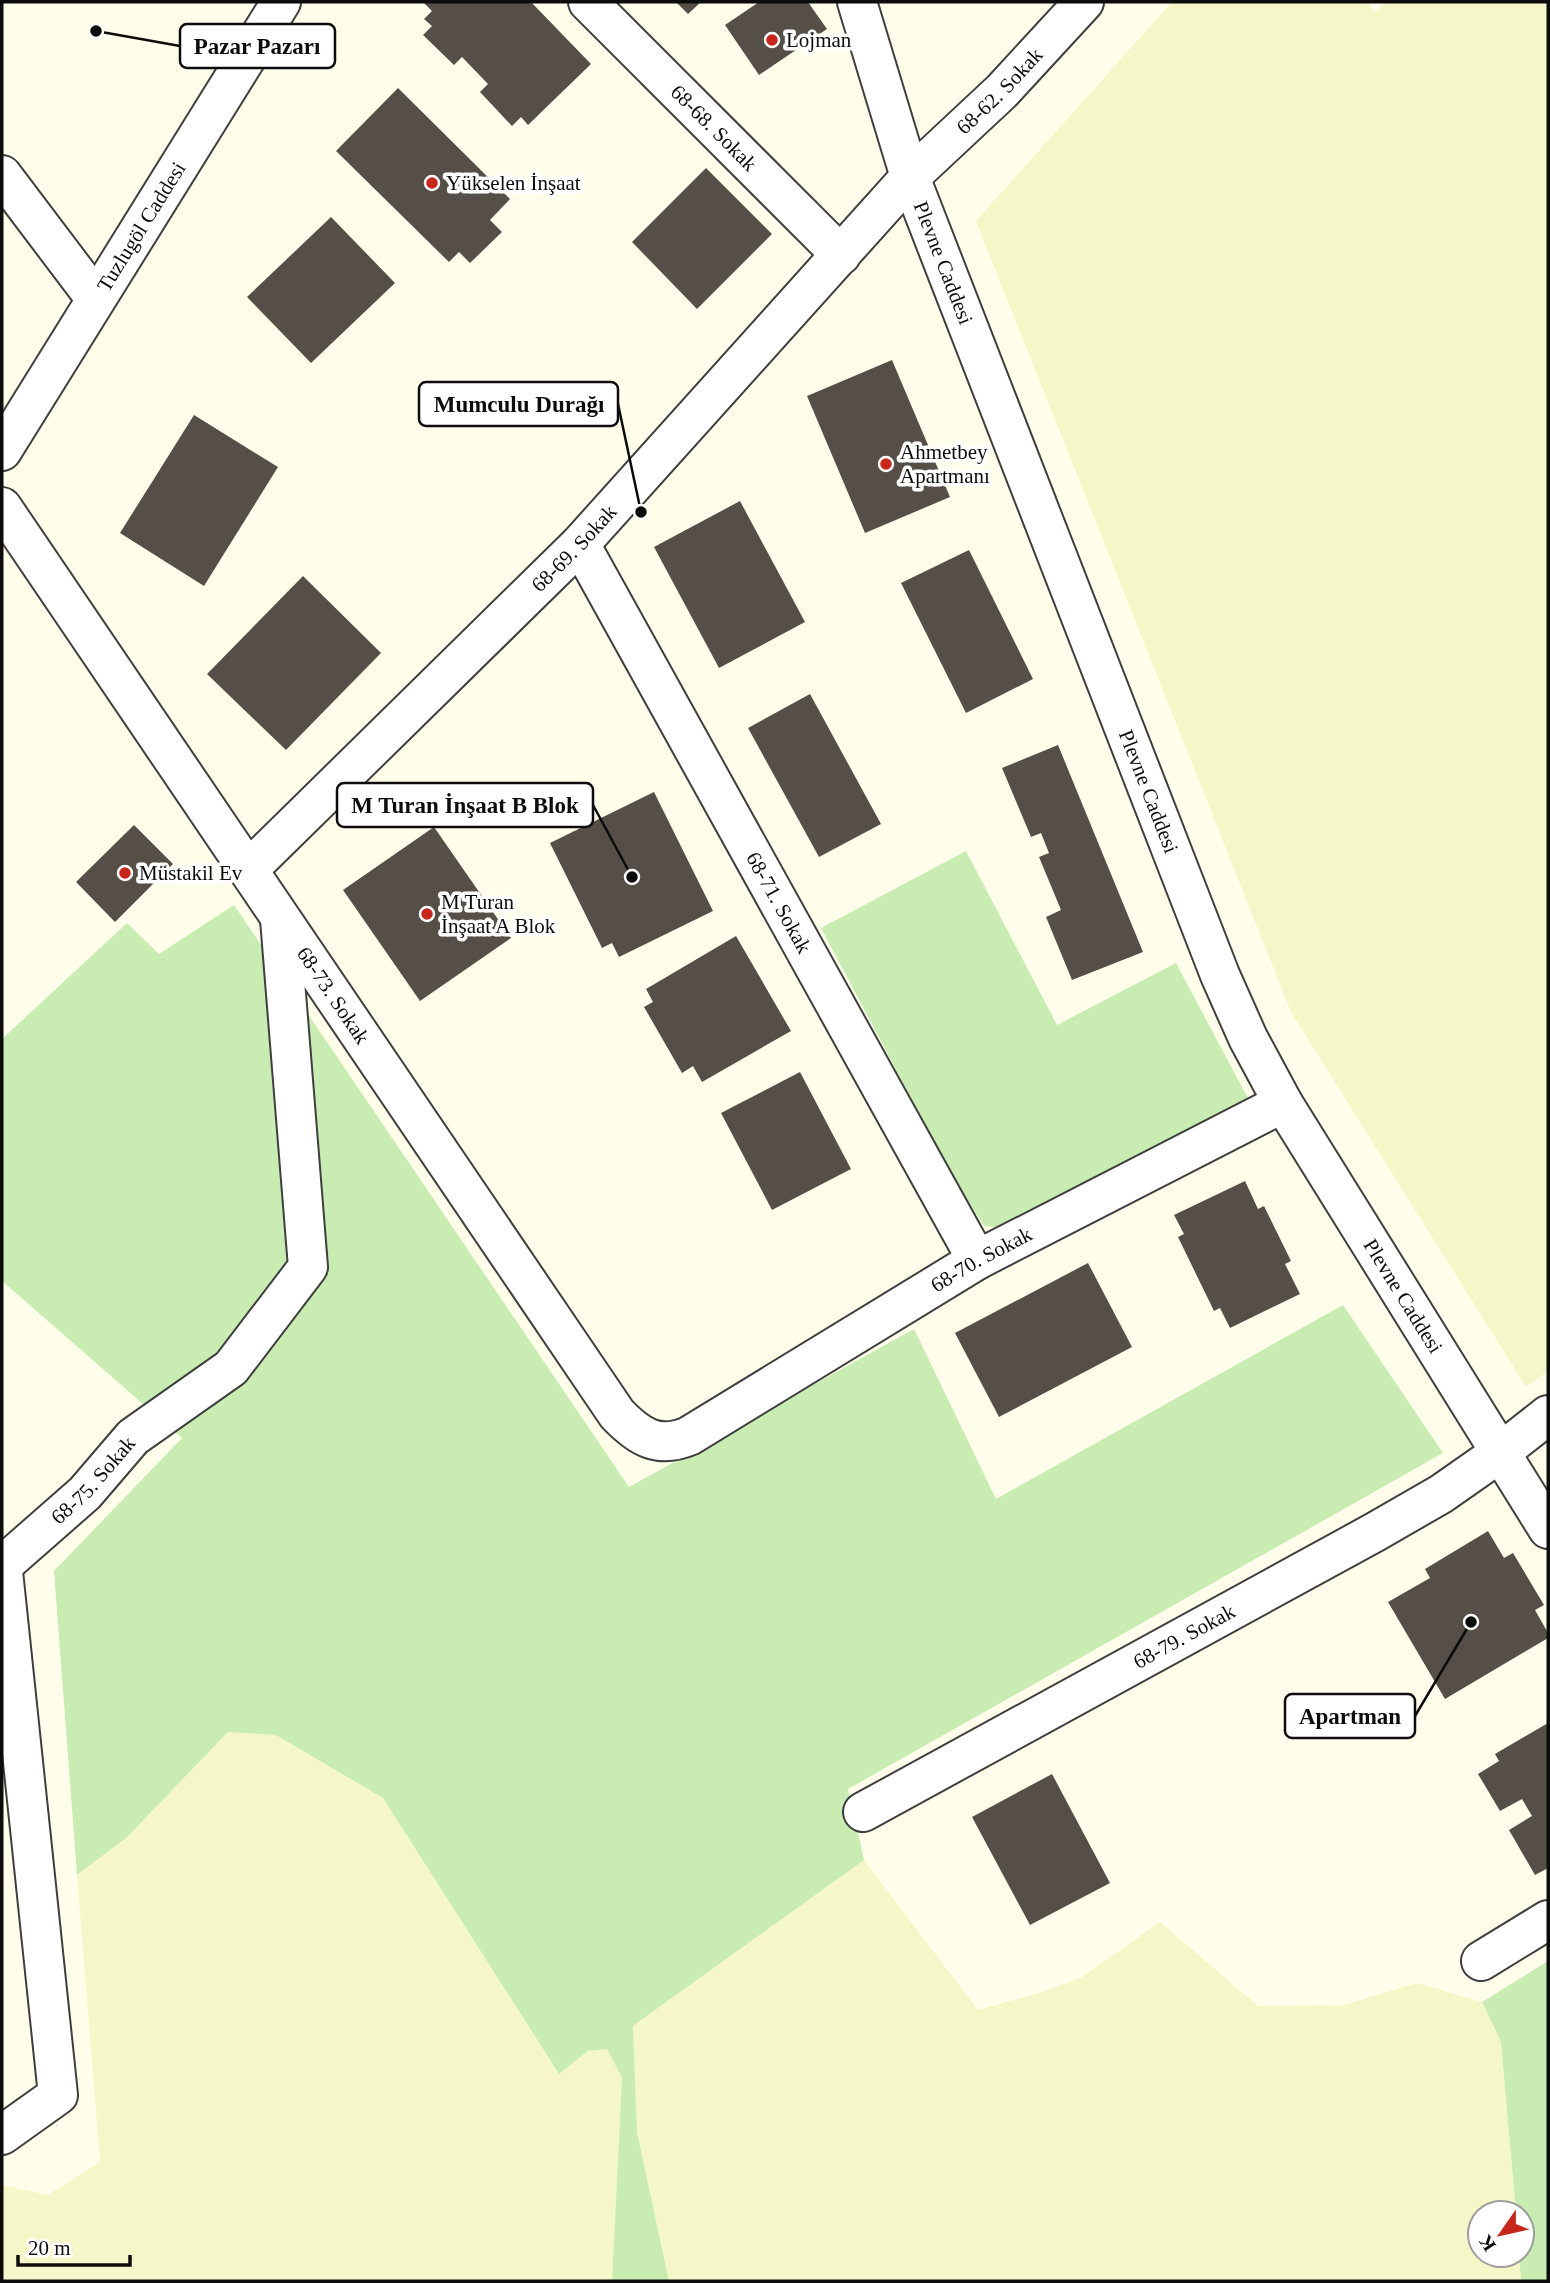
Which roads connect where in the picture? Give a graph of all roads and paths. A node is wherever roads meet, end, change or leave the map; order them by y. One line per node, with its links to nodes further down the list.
1 (281, 2): 8 (street, Tuzlugöl Caddesi)
2 (588, 2): 7 (street, 68-68. Sokak)
3 (857, 2): 6 (street, Plevne Caddesi)
4 (1084, 2): 6 (street, 68-62. Sokak)
5 (2, 175): 8 (street)
6 (910, 177): 7 (street, 68-69. Sokak); 14 (street, Plevne Caddesi)
7 (841, 255): 11 (street, 68-69. Sokak)
8 (95, 298): 9 (street, Tuzlugöl Caddesi)
9 (2, 451)
10 (2, 507): 12 (street, 68-73. Sokak)
11 (580, 544): 12 (street, 68-69. Sokak); 15 (street, 68-71. Sokak)
12 (248, 870): 13 (street, 68-73. Sokak)
13 (280, 917): 17 (street, 68-73. Sokak); 20 (street, 68-75. Sokak)
14 (1283, 1103): 15 (street, 68-70. Sokak); 18 (street, Plevne Caddesi)
15 (977, 1259): 17 (street, 68-70. Sokak)
16 (1548, 1415): 18 (street, 68-79. Sokak)
17 (689, 1436)
18 (1501, 1452): 19 (street, Plevne Caddesi); 21 (street, 68-79. Sokak)
19 (1548, 1529)
20 (2, 1563): 24 (street, 68-75. Sokak)
21 (863, 1812)
22 (1548, 1920): 23 (street)
23 (1481, 1961)
24 (2, 2135)

